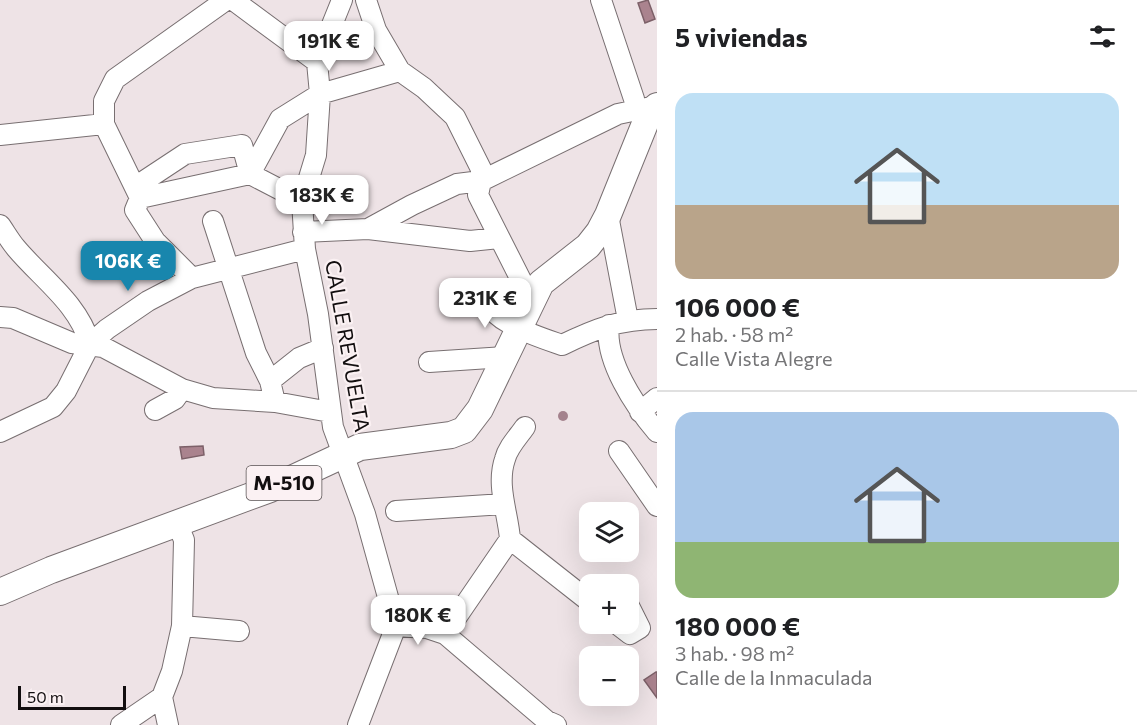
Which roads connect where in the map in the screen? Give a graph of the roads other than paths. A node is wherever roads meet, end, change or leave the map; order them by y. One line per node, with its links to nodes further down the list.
1 (225, 0): 10 (street)
2 (233, 0): 6 (street)
3 (342, 0): 6 (street, CALLE REVUELTA)
4 (366, 0): 7 (street)
5 (601, 0): 9 (street)
6 (317, 62): 8 (street, CALLE REVUELTA)
7 (400, 71): 8 (street); 13 (street)
8 (320, 94): 12 (street); 15 (street, CALLE REVUELTA)
9 (649, 104): 13 (street); 16 (main road, M-510)
10 (104, 124): 11 (street); 14 (street)
11 (0, 135)
12 (250, 174): 14 (street); 14 (street); 15 (street)
13 (481, 181): 19 (street); 20 (street)
14 (138, 193): 25 (street)
15 (302, 201): 21 (street, CALLE REVUELTA)
16 (608, 215): 22 (main road, M-510); 23 (street)
17 (213, 221): 24 (street)
18 (0, 225): 33 (street)
19 (368, 229): 20 (street); 21 (street)
20 (499, 238): 26 (street)
21 (304, 240): 24 (street); 34 (street, CALLE REVUELTA)
22 (588, 246): 23 (street); 26 (main road, M-510)
23 (614, 250): 30 (street)
24 (228, 269): 25 (street); 37 (street)
25 (192, 278): 33 (street)
26 (535, 293): 32 (main road, M-510)
27 (464, 295): 32 (street)
28 (0, 317): 33 (street)
29 (657, 319): 30 (street)
30 (628, 320): 31 (street)
31 (609, 325): 32 (street); 43 (street)
32 (517, 330): 35 (main road, M-510)
33 (90, 344): 38 (street); 45 (street)
34 (323, 348): 37 (street); 42 (street, CALLE REVUELTA)
35 (505, 357): 36 (street); 48 (main road, M-510)
36 (429, 362)
37 (270, 381): 40 (street)
38 (182, 389): 40 (street); 41 (street)
39 (657, 398): 43 (street)
40 (275, 402): 42 (street)
41 (155, 410)
42 (330, 412): 48 (street, CALLE REVUELTA)
43 (640, 412): 46 (street)
44 (525, 427): 49 (street)
45 (0, 432)
46 (657, 432)
47 (619, 451): 50 (street)
48 (344, 454): 52 (main road, M-510); 57 (street, CALLE REVUELTA)
49 (504, 504): 51 (street); 53 (street)
50 (657, 506)
51 (396, 512)
52 (178, 525): 54 (main road, M-510); 56 (street)
53 (510, 539): 55 (street); 59 (street)
54 (0, 592)
55 (579, 593)
56 (182, 626): 58 (street); 60 (street)
57 (396, 626): 59 (street); 64 (street)
58 (239, 631)
59 (445, 634): 61 (street)
60 (162, 697): 62 (street); 63 (street)
61 (551, 724)
62 (120, 725)
63 (168, 725)
64 (358, 725)

